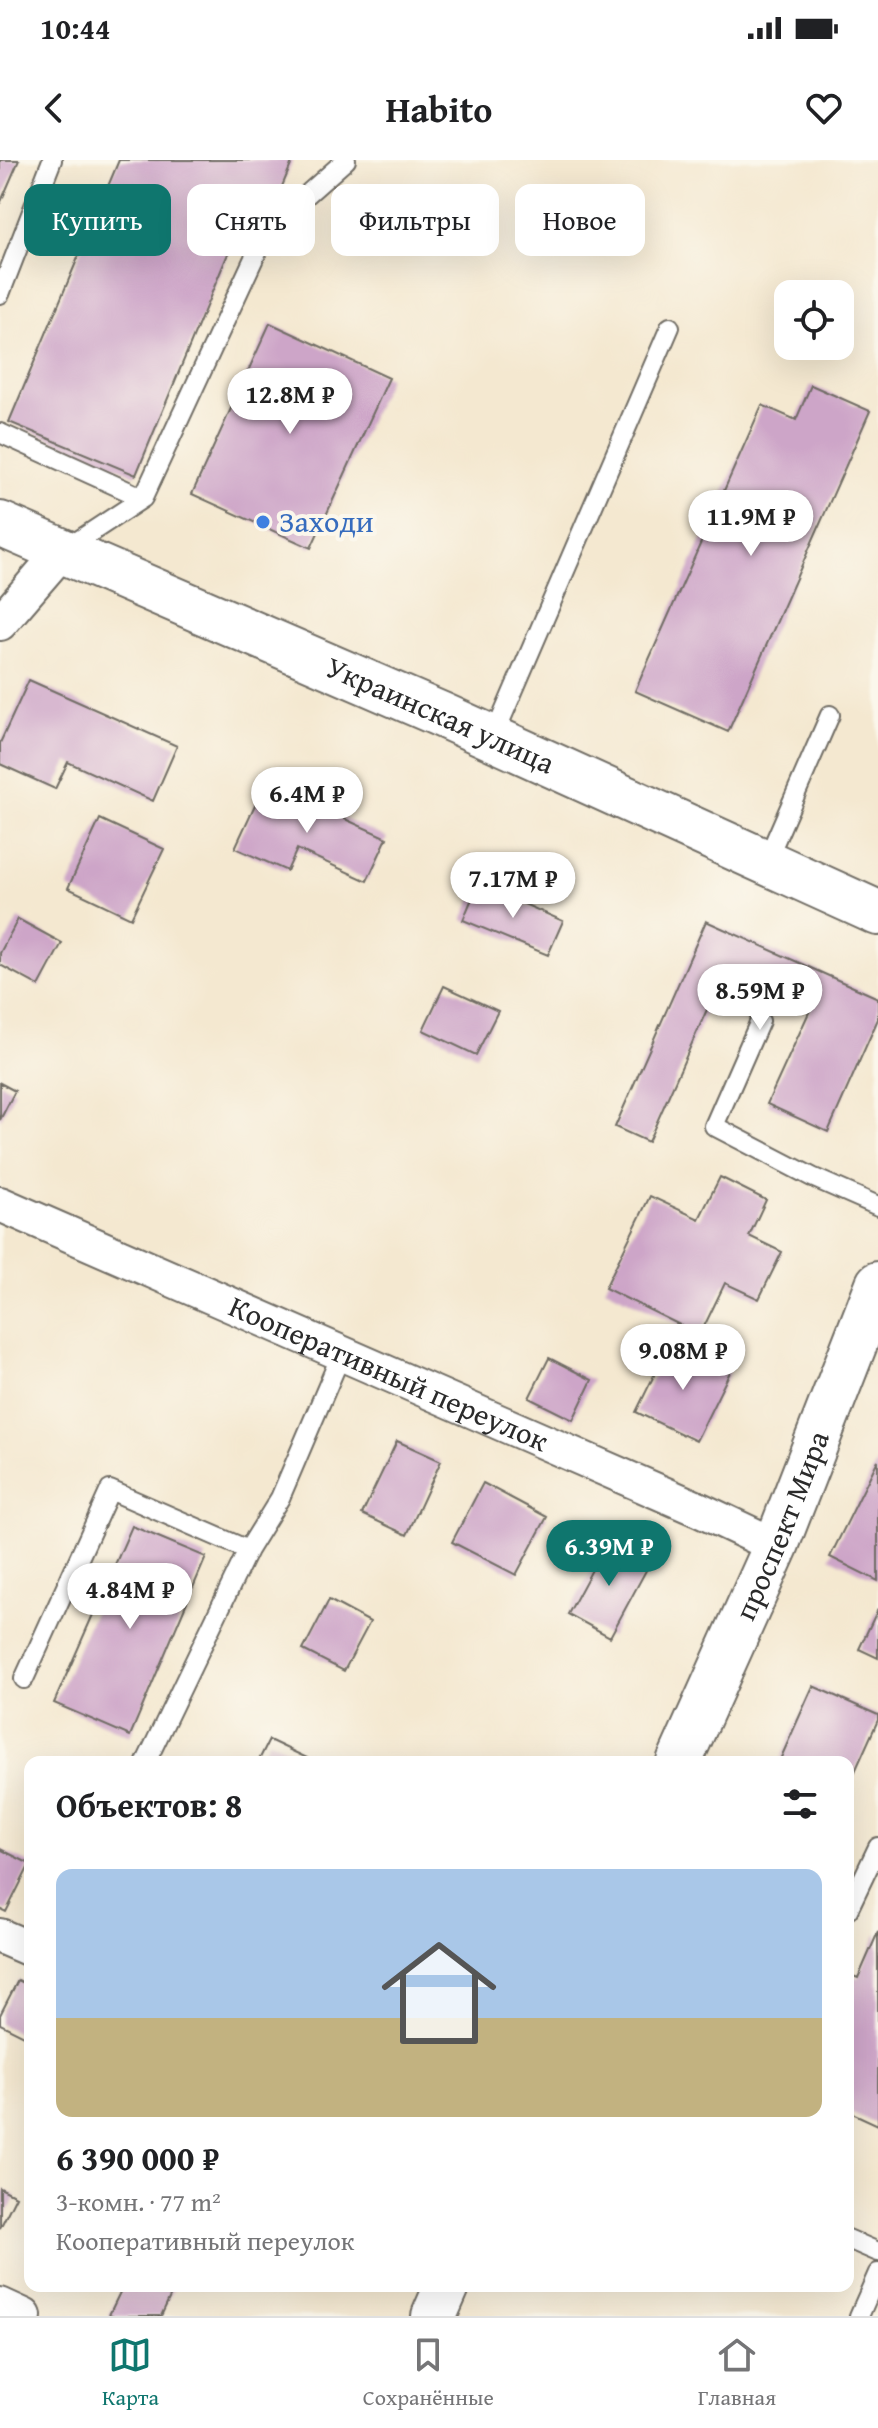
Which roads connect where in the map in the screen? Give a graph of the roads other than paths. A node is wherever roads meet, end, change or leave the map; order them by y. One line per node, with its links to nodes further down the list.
1 (52, 160): 3 (lane)
2 (346, 160): 6 (lane)
3 (0, 294)
4 (670, 327): 11 (lane)
5 (0, 433): 6 (lane)
6 (143, 498): 8 (lane)
7 (0, 524): 8 (main road, Украинская улица)
8 (62, 551): 9 (street); 11 (main road, Украинская улица)
9 (0, 623)
10 (830, 715): 12 (lane)
11 (493, 738): 12 (main road, Украинская улица)
12 (766, 862): 13 (main road, Украинская улица)
13 (878, 913)
14 (760, 1021): 16 (lane)
15 (0, 1204): 18 (street, Кооперативный переулок)
16 (878, 1206)
17 (878, 1284): 19 (main road, проспект Мира)
18 (341, 1355): 19 (street, Кооперативный переулок); 20 (lane)
19 (776, 1546): 23 (main road, проспект Мира)
20 (248, 1550): 21 (lane); 22 (lane)
21 (24, 1679)
22 (149, 1756)
23 (682, 1756)
24 (878, 1847): 25 (lane)
25 (854, 1897)
26 (0, 1936): 27 (street)
27 (24, 1946)
28 (854, 2242): 29 (lane)
29 (878, 2252)
30 (878, 2273): 35 (lane)
31 (444, 2292): 34 (main road)
32 (0, 2305): 33 (street)
33 (24, 2316)
34 (434, 2316)
35 (859, 2316)

